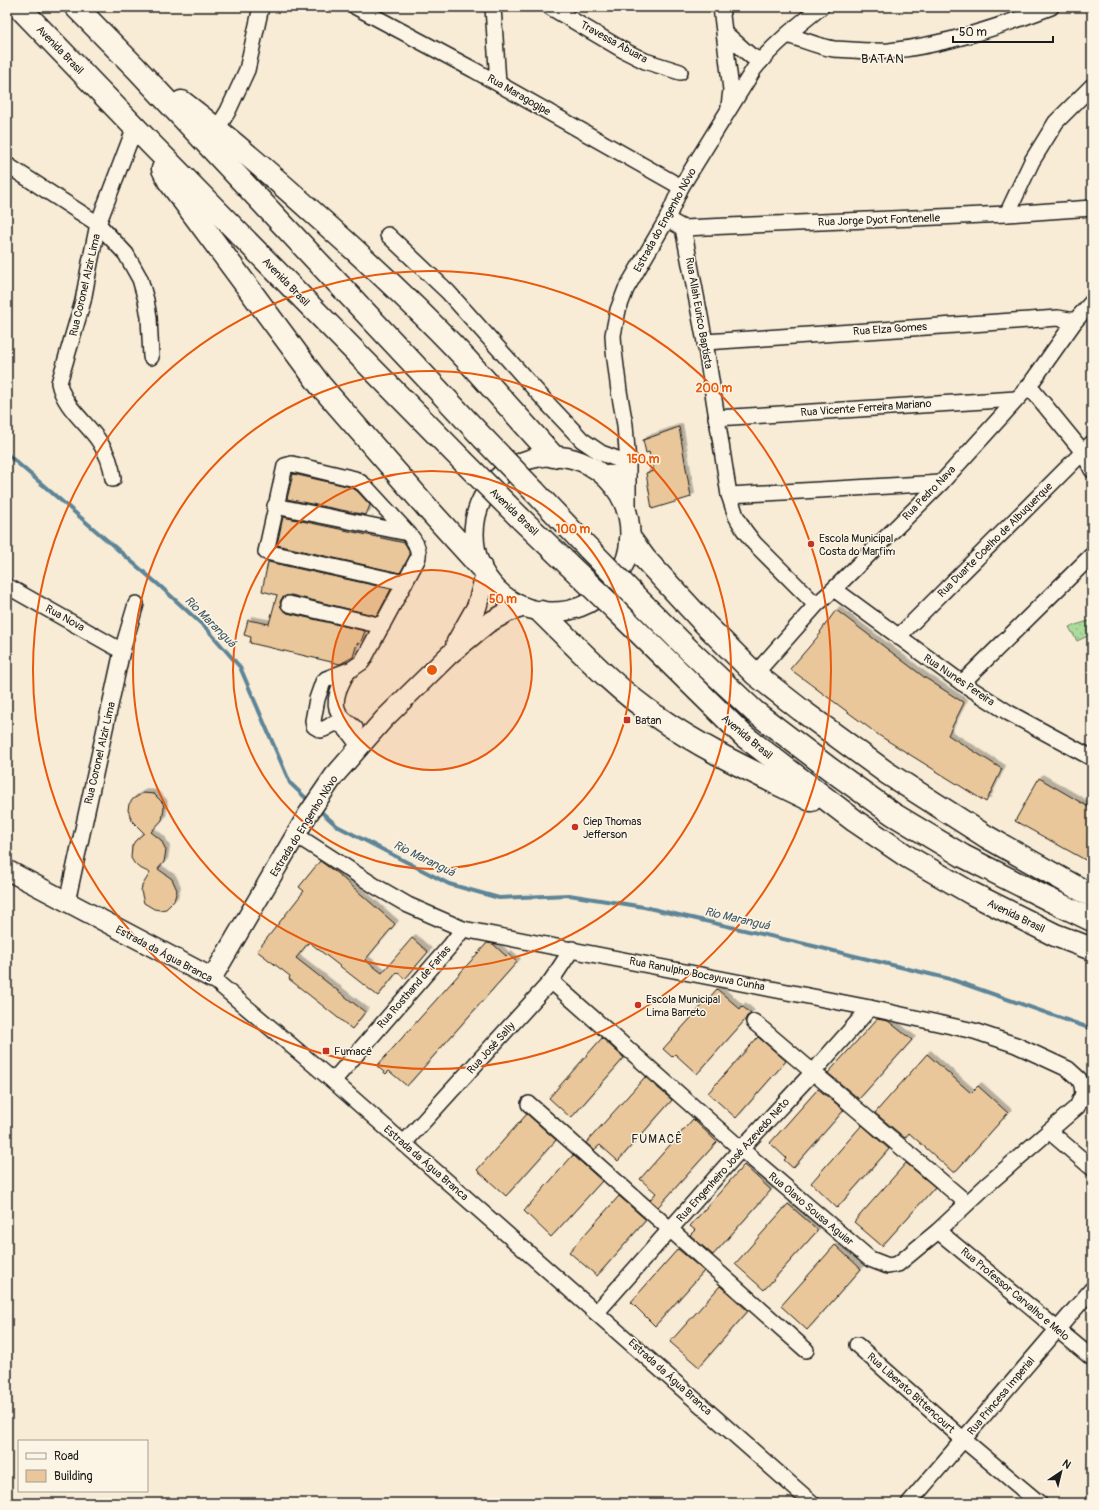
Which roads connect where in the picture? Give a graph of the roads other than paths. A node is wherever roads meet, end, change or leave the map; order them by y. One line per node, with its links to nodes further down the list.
1 (19, 7): 18 (highway, Avenida Brasil)
2 (76, 7): 13 (highway)
3 (261, 7): 19 (street)
4 (356, 7): 15 (street, Rua Maragogipe)
5 (493, 7): 15 (street)
6 (550, 7): 14 (street, Travessa Abuara)
7 (721, 7): 10 (street)
8 (821, 7): 11 (street, Estrada do Engenho Nôvo)
9 (1051, 7): 11 (street)
10 (724, 33): 12 (street); 17 (street)
11 (787, 35): 12 (street, Estrada do Engenho Nôvo)
12 (761, 61): 17 (street, Estrada do Engenho Nôvo)
13 (136, 68): 19 (highway); 71 (highway, bridge)
14 (680, 72)
15 (498, 83): 22 (street, Rua Maragogipe)
16 (1092, 86): 24 (street)
17 (728, 110): 22 (street, Estrada do Engenho Nôvo)
18 (135, 127): 20 (highway, Avenida Brasil); 26 (street, Rua Coronel Alzir Lima)
19 (217, 129): 37 (highway)
20 (150, 142): 49 (highway); 66 (highway, Avenida Brasil, bridge)
21 (7, 165): 26 (street)
22 (681, 187): 25 (street, Estrada do Engenho Nôvo)
23 (1092, 208): 24 (street, Rua Jorge Dyot Fontenelle)
24 (1008, 214): 27 (street, Rua Jorge Dyot Fontenelle)
25 (667, 219): 27 (street); 38 (street, Estrada do Engenho Nôvo)
26 (98, 224): 32 (street); 41 (street, Rua Coronel Alzir Lima)
27 (683, 228): 31 (street, Rua Allah Eurico Baptista)
28 (388, 235): 38 (street)
29 (1092, 302): 30 (street, Rua Pedro Nava)
30 (1075, 321): 31 (street, Rua Elza Gomes); 33 (street, Rua Pedro Nava)
31 (705, 342): 35 (street, Rua Allah Eurico Baptista)
32 (151, 357)
33 (1029, 386): 34 (street, Rua Pedro Nava); 36 (street)
34 (1016, 399): 35 (street, Rua Vicente Ferreira Mariano); 42 (street, Rua Pedro Nava)
35 (716, 418): 43 (street, Rua Allah Eurico Baptista)
36 (1088, 448): 39 (street); 58 (street, Rua Duarte Coelho de Albuquerque)
37 (553, 456): 40 (main road); 49 (main road)
38 (628, 468): 40 (street); 45 (street, Estrada do Engenho Nôvo)
39 (1092, 470)
40 (600, 473): 45 (main road)
41 (113, 479)
42 (941, 483): 43 (street); 52 (street, Rua Pedro Nava)
43 (729, 495): 55 (street, Rua Allah Eurico Baptista)
44 (275, 506): 46 (street); 46 (street); 50 (street)
45 (628, 515): 47 (main road)
46 (408, 533): 50 (street)
47 (631, 540): 56 (main road); 62 (highway)
48 (1092, 555): 63 (street)
49 (483, 571): 56 (main road); 60 (main road, Estrada do Engenho Nôvo)
50 (405, 583): 57 (street)
51 (7, 586): 59 (street, Rua Nova)
52 (834, 589): 55 (street, Rua Pedro Nava); 58 (street, Rua Nunes Pereira)
53 (136, 604): 59 (street, Rua Coronel Alzir Lima)
54 (289, 604): 57 (street)
55 (816, 605): 62 (street, Rua Pedro Nava)
56 (532, 610): 60 (main road, Estrada do Engenho Nôvo); 66 (highway)
57 (382, 626): 61 (street)
58 (898, 637): 63 (street, Rua Nunes Pereira)
59 (122, 651): 70 (street, Rua Coronel Alzir Lima)
60 (449, 655): 64 (main road, Estrada do Engenho Nôvo)
61 (348, 671): 64 (street); 64 (street)
62 (755, 674): 69 (highway)
63 (962, 683): 65 (street, Rua Nunes Pereira)
64 (363, 742): 67 (main road, Estrada do Engenho Nôvo)
65 (1092, 758)
66 (855, 821): 74 (highway, Avenida Brasil)
67 (296, 835): 72 (street, Rua Ranulpho Bocayuva Cunha); 75 (main road, Estrada do Engenho Nôvo)
68 (7, 870): 70 (main road, Estrada da Água Branca)
69 (1090, 894)
70 (66, 902): 75 (main road, Estrada da Água Branca)
71 (1092, 920)
72 (463, 929): 73 (street, Rua Ranulpho Bocayuva Cunha); 80 (street, Rua Rosthand de Farias)
73 (572, 949): 76 (street, Rua José Sally); 77 (street, Rua Ranulpho Bocayuva Cunha)
74 (1092, 949)
75 (212, 978): 80 (street, Estrada da Água Branca)
76 (551, 981): 84 (street, Rua José Sally); 85 (street, Rua Olavo Sousa Aguiar)
77 (870, 1008): 79 (street, Rua Engenheiro José Azevedo Neto); 82 (street, Rua Ranulpho Bocayuva Cunha)
78 (754, 1022): 79 (street)
79 (814, 1071): 85 (street, Rua Engenheiro José Azevedo Neto); 87 (street)
80 (333, 1080): 84 (street, Estrada da Água Branca)
81 (529, 1104): 88 (street)
82 (1077, 1107): 83 (street, Rua Olavo Sousa Aguiar)
83 (1049, 1131): 86 (street); 87 (street, Rua Olavo Sousa Aguiar)
84 (404, 1143): 91 (street, Estrada da Água Branca)
85 (741, 1150): 88 (street, Rua Engenheiro José Azevedo Neto); 89 (street, Rua Olavo Sousa Aguiar)
86 (1092, 1168)
87 (968, 1203): 89 (street, Rua Olavo Sousa Aguiar)
88 (670, 1229): 91 (street, Rua Engenheiro José Azevedo Neto); 94 (street)
89 (938, 1231): 92 (street, Rua Professor Carvalho e Melo)
90 (1092, 1289): 92 (street, Rua Princesa Imperial)
91 (597, 1312): 97 (street, Estrada da Água Branca)
92 (1057, 1329): 95 (street, Rua Professor Carvalho e Melo); 96 (street, Rua Princesa Imperial)
93 (857, 1344): 96 (street, Rua Liberato Bittencourt)
94 (806, 1350)
95 (1092, 1358)
96 (964, 1440): 98 (street, Rua Princesa Imperial); 99 (street, Rua Liberato Bittencourt)
97 (812, 1503)
98 (909, 1503)
99 (1039, 1503)

